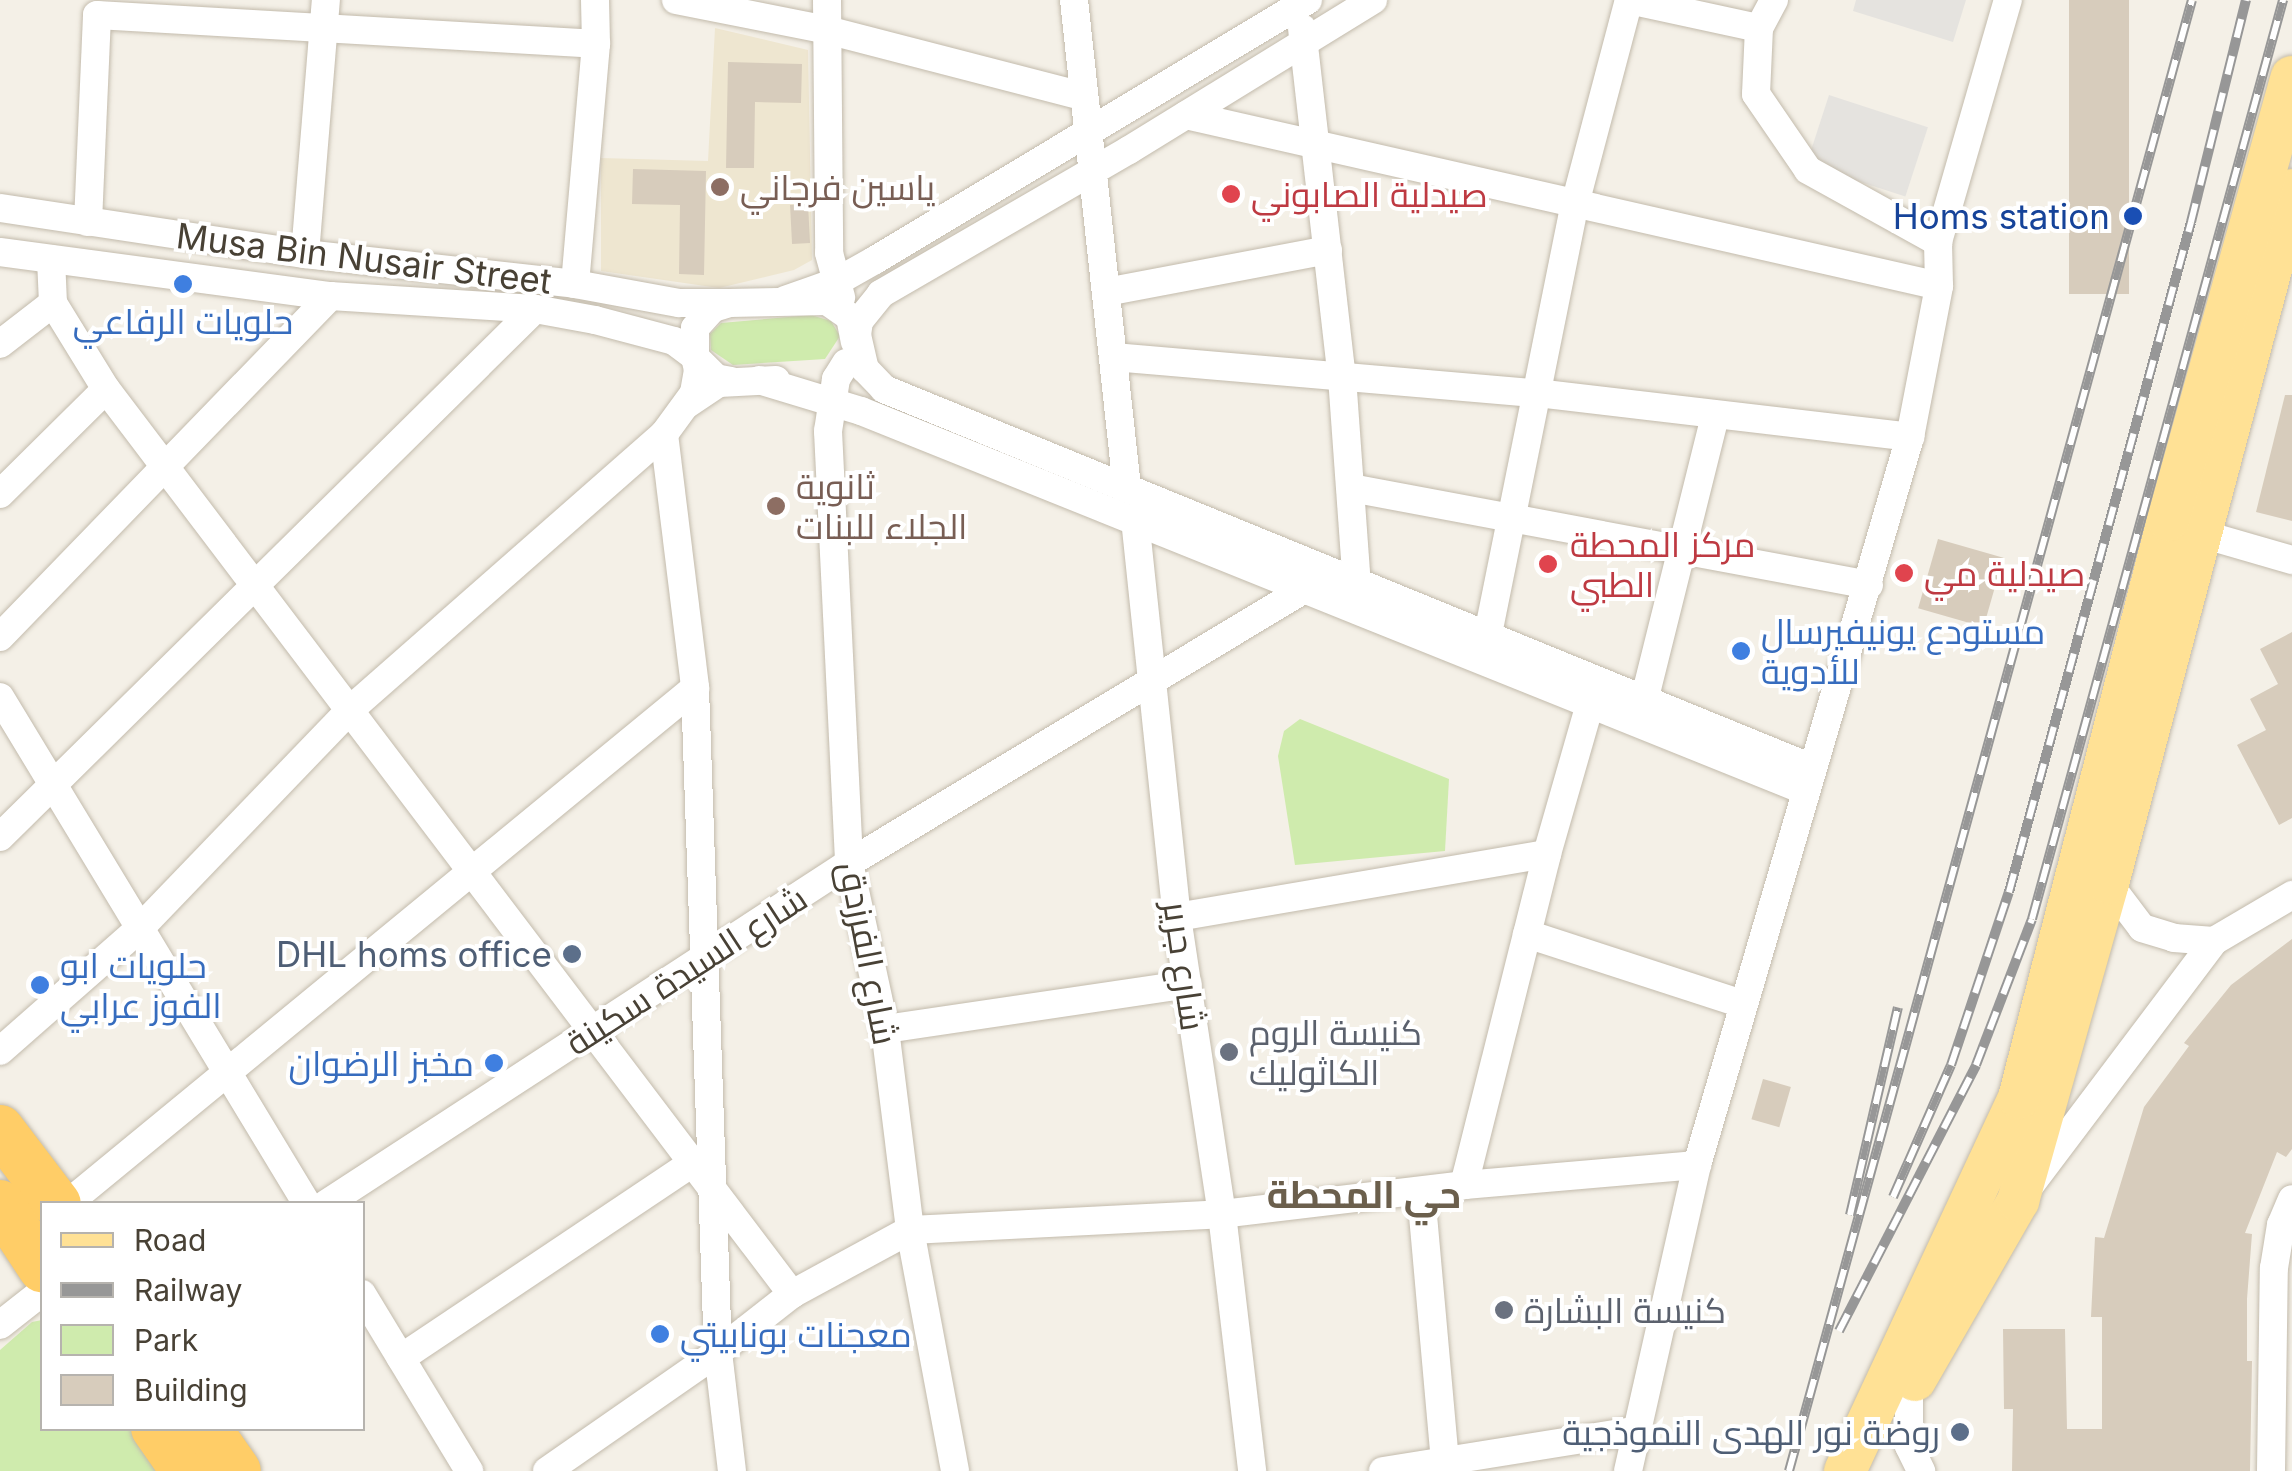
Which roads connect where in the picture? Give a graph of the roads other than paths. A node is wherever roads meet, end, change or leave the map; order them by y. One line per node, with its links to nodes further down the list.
1 (595, 0): 14 (street)
2 (676, 0): 12 (street)
3 (827, 0): 12 (street)
4 (1074, 0): 16 (street)
5 (1373, 0): 13 (street, شارع الفرزدق)
6 (1774, 0): 11 (street)
7 (2008, 0): 25 (street)
8 (1302, 2): 13 (street); 18 (street)
9 (97, 8): 10 (street); 24 (street)
10 (325, 13): 14 (street); 29 (street)
11 (1760, 28): 22 (street); 25 (street)
12 (827, 30): 16 (street); 28 (street)
13 (1303, 41): 17 (street, شارع الفرزدق); 19 (street)
14 (596, 44): 32 (street)
15 (2292, 77): 132 (main road)
16 (1084, 96): 18 (street)
17 (1186, 115): 19 (street); 20 (street, شارع الفرزدق)
18 (1088, 130): 20 (street); 31 (street)
19 (1316, 145): 22 (street); 26 (street)
20 (1093, 171): 34 (street); 40 (street, شارع الفرزدق)
21 (2292, 190): 62 (main road)
22 (1576, 204): 33 (street); 49 (street)
23 (0, 208): 24 (street, Musa Bin Nusair Street)
24 (88, 222): 29 (street, Musa Bin Nusair Street)
25 (1938, 242): 33 (street)
26 (1328, 250): 34 (street); 45 (street)
27 (0, 252): 30 (street, Musa Bin Nusair Street)
28 (829, 253): 31 (street); 36 (street)
29 (305, 254): 32 (street, Musa Bin Nusair Street)
30 (51, 259): 35 (street, Musa Bin Nusair Street); 37 (street)
31 (836, 282): 36 (street); 40 (street)
32 (575, 284): 38 (street, Musa Bin Nusair Street)
33 (1939, 286): 55 (street)
34 (1106, 292): 43 (street)
35 (330, 296): 39 (street, Musa Bin Nusair Street); 56 (street)
36 (791, 298): 38 (street, Musa Bin Nusair Street); 40 (street)
37 (54, 303): 41 (street); 48 (street)
38 (729, 303): 42 (street)
39 (535, 310): 42 (street, Musa Bin Nusair Street); 67 (street)
40 (854, 326): 44 (street, شارع الفرزدق); 57 (street)
41 (0, 344)
42 (695, 357): 46 (street, Musa Bin Nusair Street); 51 (street)
43 (1113, 357): 45 (street); 57 (street)
44 (846, 364): 46 (street); 50 (street, شارع الفرزدق)
45 (1342, 376): 49 (street); 58 (street)
46 (745, 381): 47 (street); 51 (street)
47 (794, 388): 50 (street); 53 (street)
48 (106, 389): 56 (street); 59 (street)
49 (1537, 393): 52 (street); 60 (street)
50 (831, 400): 53 (street, شارع الفرزدق); 61 (street)
51 (685, 406): 54 (street)
52 (1714, 416): 55 (street); 63 (street)
53 (828, 431): 81 (street, شارع الفرزدق)
54 (664, 434): 72 (street); 76 (street)
55 (1910, 437): 66 (street)
56 (165, 465): 67 (street); 70 (street)
57 (1127, 485): 65 (street)
58 (1351, 488): 60 (street); 65 (street)
59 (0, 494)
60 (1515, 517): 63 (street); 69 (street)
61 (1135, 519): 68 (street); 71 (street, شارع جرير)
62 (2202, 534): 64 (street); 83 (main road)
63 (1681, 550): 66 (street); 74 (street)
64 (2292, 560)
65 (1357, 584): 69 (street)
66 (1870, 585): 77 (street)
67 (252, 588): 76 (street); 78 (street)
68 (1303, 590): 71 (street, شارع السيدة سكينة); 75 (street)
69 (1488, 634): 74 (street)
70 (0, 637)
71 (1151, 680): 81 (street, شارع السيدة سكينة); 85 (street, شارع جرير)
72 (695, 688): 82 (street); 89 (street)
73 (0, 697): 78 (street)
74 (1646, 697): 77 (street)
75 (1591, 701): 77 (street); 80 (street)
76 (349, 711): 82 (street); 86 (street)
77 (1808, 779): 91 (street)
78 (54, 786): 79 (street); 86 (street)
79 (0, 837)
80 (1547, 854): 85 (street); 87 (street)
81 (850, 863): 89 (street, شارع السيدة سكينة); 92 (street, شارع الفرزدق)
82 (473, 870): 93 (street); 95 (street)
83 (2108, 883): 88 (street); 107 (main road)
84 (2292, 895): 88 (street)
85 (1178, 917): 90 (street, شارع جرير)
86 (140, 928): 94 (street); 95 (street)
87 (1527, 934): 91 (street); 99 (street)
88 (2214, 941): 107 (street)
89 (704, 958): 93 (street, شارع السيدة سكينة); 100 (street)
90 (1188, 984): 92 (street); 109 (street, شارع جرير)
91 (1743, 1004): 98 (street)
92 (885, 1029): 110 (street, شارع الفرزدق)
93 (592, 1033): 97 (street); 106 (street, شارع السيدة سكينة)
94 (0, 1051)
95 (228, 1072): 104 (street); 105 (street)
96 (0, 1129): 103 (highway)
97 (694, 1162): 100 (street); 117 (street)
98 (1697, 1166): 99 (street); 119 (street)
99 (1464, 1186): 101 (street)
100 (712, 1191): 113 (street); 116 (street)
101 (1421, 1194): 109 (street); 122 (street)
102 (2292, 1199): 135 (street)
103 (55, 1201)
104 (70, 1201)
105 (305, 1201)
106 (331, 1201)
107 (2018, 1202): 118 (main road)
108 (0, 1204): 111 (highway)
109 (1222, 1214): 110 (street); 129 (street, شارع جرير)
110 (910, 1230): 113 (street); 128 (street, شارع الفرزدق)
111 (40, 1265)
112 (40, 1294): 115 (street)
113 (792, 1294): 116 (street)
114 (365, 1299): 117 (street)
115 (0, 1325)
116 (718, 1352): 126 (street); 127 (street)
117 (401, 1358): 125 (street)
118 (1909, 1390): 133 (main road); 134 (street)
119 (1638, 1430): 122 (street); 131 (street)
120 (157, 1431): 123 (highway)
121 (209, 1431): 124 (highway)
122 (1446, 1467): 130 (street)
123 (185, 1471)
124 (237, 1471)
125 (470, 1471)
126 (547, 1471)
127 (732, 1471)
128 (955, 1471)
129 (1252, 1471)
130 (1384, 1471)
131 (1628, 1471)
132 (1845, 1471)
133 (1874, 1471)
134 (1921, 1471)
135 (2271, 1471)

